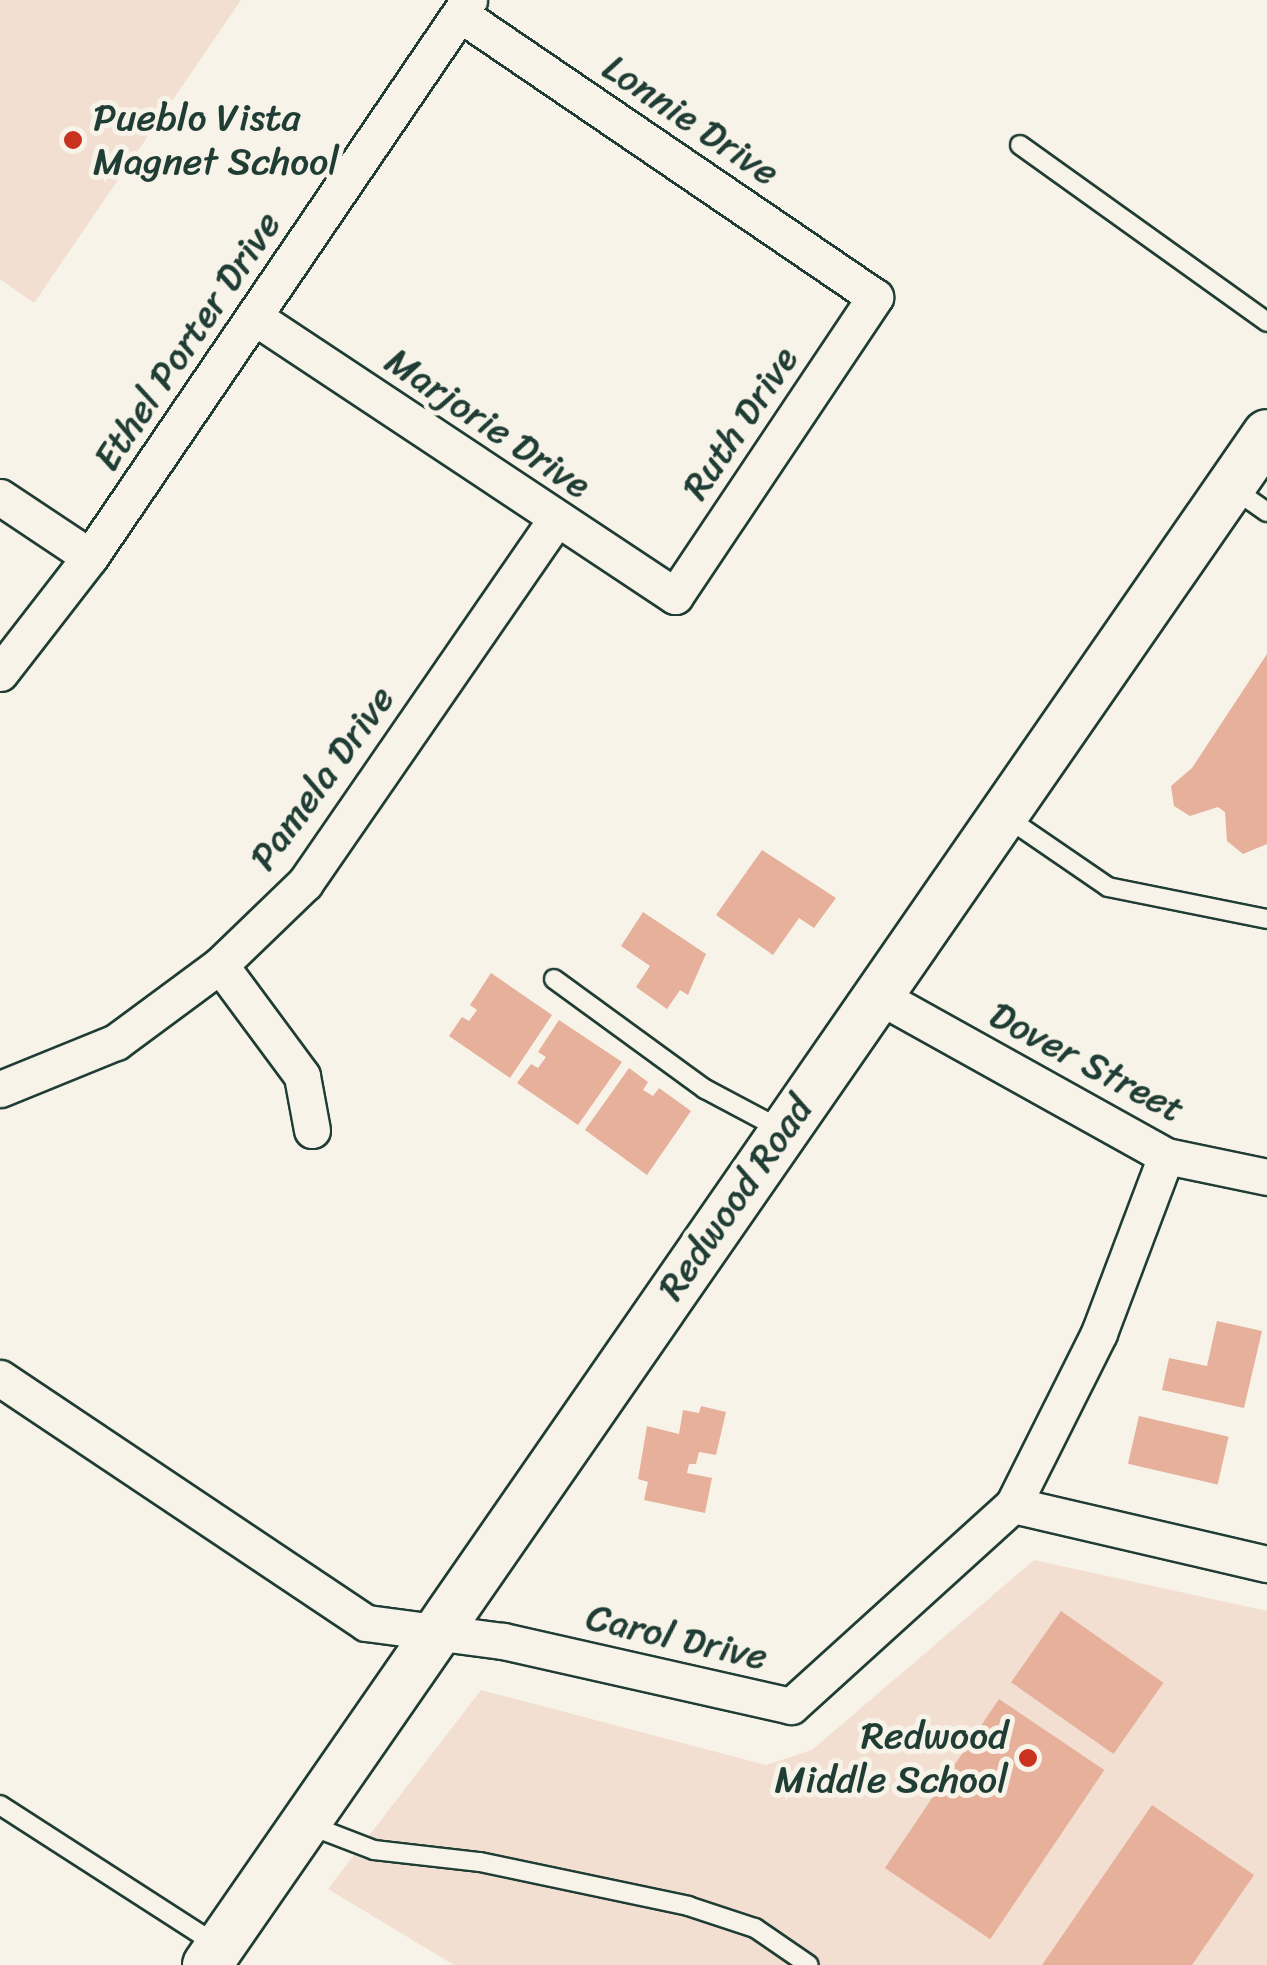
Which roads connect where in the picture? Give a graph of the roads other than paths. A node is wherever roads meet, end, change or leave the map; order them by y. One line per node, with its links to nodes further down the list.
1 (464, 7): 3 (street, Lonnie Drive); 4 (street, Ethel Porter Drive)
2 (1020, 144): 5 (lane)
3 (875, 297): 11 (street, Ruth Drive)
4 (256, 318): 9 (street, Marjorie Drive); 10 (street, Ethel Porter Drive)
5 (1267, 322)
6 (1267, 434): 8 (main road, Redwood Road)
7 (0, 497): 10 (street)
8 (1249, 500): 13 (main road, Redwood Road)
9 (556, 520): 11 (street, Marjorie Drive); 15 (street, Pamela Drive)
10 (90, 557): 12 (street, Ethel Porter Drive)
11 (675, 596)
12 (0, 673)
13 (1002, 815): 14 (lane); 17 (main road, Redwood Road)
14 (1267, 918)
15 (220, 965): 18 (street, Pamela Drive); 19 (street)
16 (554, 980): 20 (lane)
17 (877, 995): 20 (main road, Redwood Road); 21 (street, Dover Street)
18 (0, 1088)
19 (312, 1130)
20 (782, 1131): 26 (main road, Redwood Road)
21 (1166, 1156): 22 (street, Dover Street); 24 (street, Carol Drive)
22 (1267, 1177)
23 (0, 1378): 26 (street, Carol Drive)
24 (1013, 1505): 25 (street); 26 (street, Carol Drive)
25 (1267, 1564)
26 (440, 1629): 28 (main road, Redwood Road)
27 (0, 1805): 29 (lane)
28 (304, 1823): 29 (main road, Redwood Road); 30 (lane)
29 (213, 1956)
30 (810, 1965)

